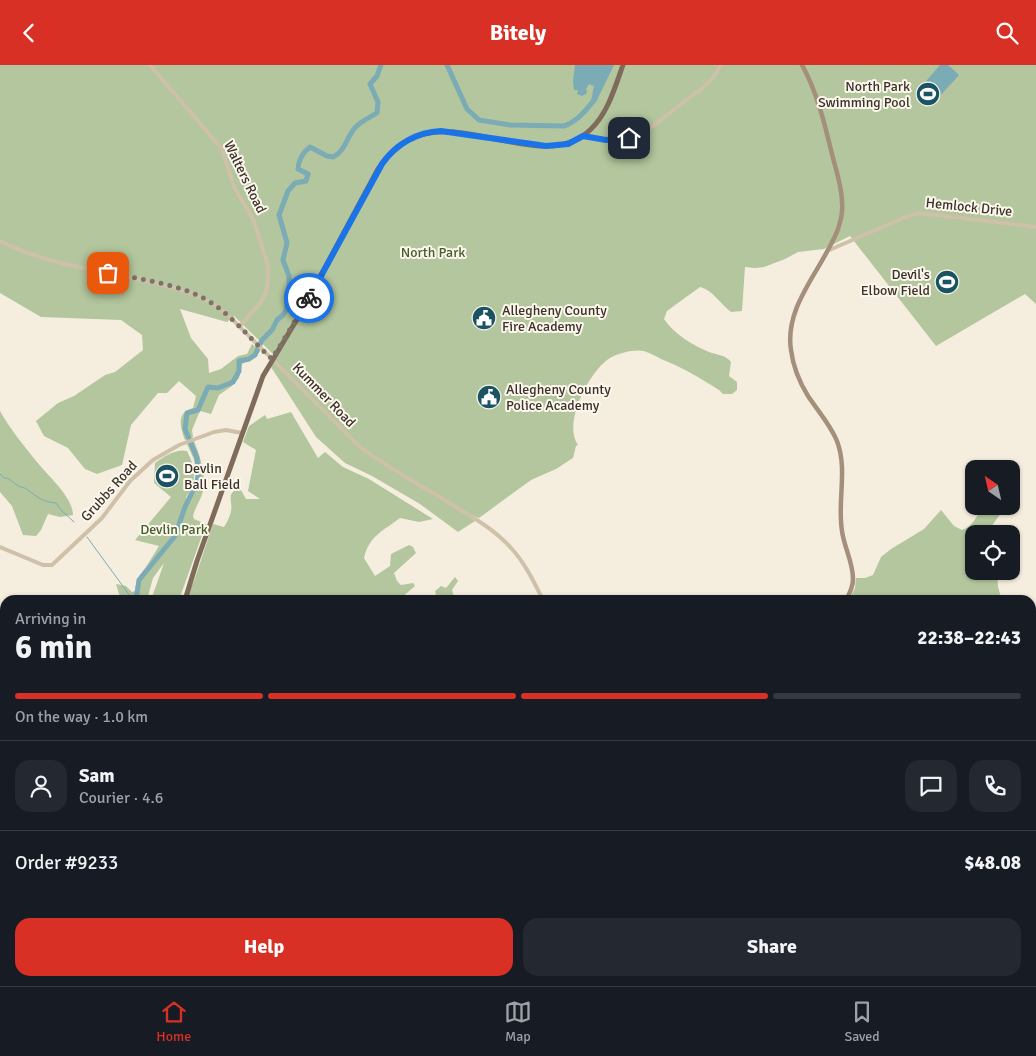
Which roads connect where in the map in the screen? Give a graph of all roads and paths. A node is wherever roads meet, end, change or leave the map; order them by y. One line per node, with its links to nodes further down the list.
1 (150, 65): 11 (street, Walters Road)
2 (623, 65): 5 (main road)
3 (721, 65): 5 (street)
4 (802, 65): 7 (main road)
5 (583, 136): 12 (main road)
6 (1036, 227): 9 (street, Hemlock Drive)
7 (836, 234): 9 (street); 10 (main road)
8 (0, 241): 11 (street, Kummer Road)
9 (845, 243): 10 (street, Hemlock Drive)
10 (827, 251): 17 (main road)
11 (240, 327): 12 (street, Kummer Road)
12 (272, 359): 13 (main road); 16 (street, Kummer Road)
13 (242, 433): 14 (street, Grubbs Road); 15 (main road)
14 (0, 547)
15 (187, 595)
16 (540, 595)
17 (848, 595)

